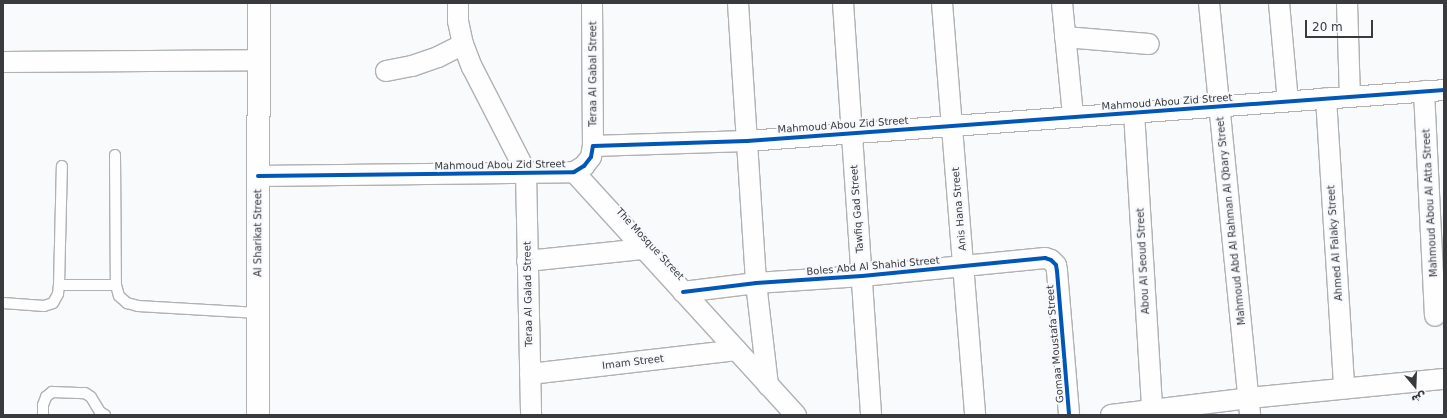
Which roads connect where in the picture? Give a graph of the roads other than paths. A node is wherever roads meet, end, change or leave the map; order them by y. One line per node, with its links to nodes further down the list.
1 (259, 3): 14 (main road, Al Sharikat Street)
2 (458, 3): 12 (street)
3 (592, 3): 28 (street, Teraa Al Gabal Street)
4 (738, 3): 27 (street)
5 (843, 3): 26 (street, Tawfiq Gad Street)
6 (942, 3): 25 (street, Anis Hana Street)
7 (1062, 3): 11 (street)
8 (1210, 3): 22 (street, Mahmoud Abd Al Rahman Al Qbary Street)
9 (1279, 3): 21 (street)
10 (1347, 3): 19 (street)
11 (1065, 37): 13 (street); 24 (street)
12 (462, 44): 16 (street); 31 (street)
13 (1149, 44)
14 (258, 60): 15 (street); 33 (main road, Al Sharikat Street)
15 (3, 62)
16 (386, 71)
17 (1444, 90): 18 (street, Mahmoud Abou Zid Street)
18 (1424, 91): 19 (street, Mahmoud Abou Zid Street); 45 (street, Mahmoud Abou Al Atta Street)
19 (1350, 96): 20 (street, Mahmoud Abou Zid Street)
20 (1326, 98): 21 (street, Mahmoud Abou Zid Street); 50 (street, Ahmed Al Falaky Street)
21 (1288, 101): 22 (street, Mahmoud Abou Zid Street)
22 (1220, 106): 23 (street, Mahmoud Abou Zid Street); 51 (street, Mahmoud Abd Al Rahman Al Qbary Street)
23 (1134, 112): 24 (street, Mahmoud Abou Zid Street); 52 (street, Abou Al Seoud Street)
24 (1074, 116): 25 (street, Mahmoud Abou Zid Street)
25 (952, 125): 26 (street, Mahmoud Abou Zid Street); 36 (street, Anis Hana Street)
26 (852, 133): 27 (street, Mahmoud Abou Zid Street); 38 (street, Tawfiq Gad Street)
27 (747, 140): 28 (street, Mahmoud Abou Zid Street); 39 (street)
28 (593, 146): 32 (street, Mahmoud Abou Zid Street)
29 (115, 155): 41 (lane)
30 (62, 166): 40 (lane)
31 (526, 172): 32 (street, Mahmoud Abou Zid Street); 33 (street, Mahmoud Abou Zid Street); 35 (street, Teraa Al Galad Street)
32 (574, 172): 34 (street, The Mosque Street)
33 (258, 176): 44 (main road, Al Sharikat Street)
34 (644, 249): 35 (street); 42 (street, The Mosque Street)
35 (527, 261): 47 (street, Teraa Al Galad Street)
36 (963, 265): 37 (street, Boles Abd Al Shahid Street); 38 (street, Boles Abd Al Shahid Street); 59 (street, Anis Hana Street)
37 (1057, 271): 60 (street, Gomaa Moustafa Street)
38 (862, 276): 39 (street, Boles Abd Al Shahid Street); 58 (street, Tawfiq Gad Street)
39 (756, 284): 42 (street, Boles Abd Al Shahid Street); 49 (street)
40 (59, 285): 41 (lane); 43 (lane)
41 (116, 285): 44 (lane)
42 (683, 292): 46 (street, The Mosque Street)
43 (3, 303)
44 (258, 313): 55 (main road, Al Sharikat Street)
45 (1435, 316)
46 (737, 350): 47 (street, Imam Street); 49 (street, The Mosque Street)
47 (530, 374): 56 (street, Teraa Al Galad Street)
48 (1444, 378): 50 (street)
49 (768, 385): 57 (street, The Mosque Street)
50 (1344, 388): 51 (street)
51 (1250, 406): 52 (street)
52 (1152, 410): 61 (street)
53 (43, 415): 54 (lane)
54 (105, 415)
55 (258, 415)
56 (530, 415)
57 (796, 415)
58 (871, 415)
59 (975, 415)
60 (1069, 415)
61 (1111, 415)

